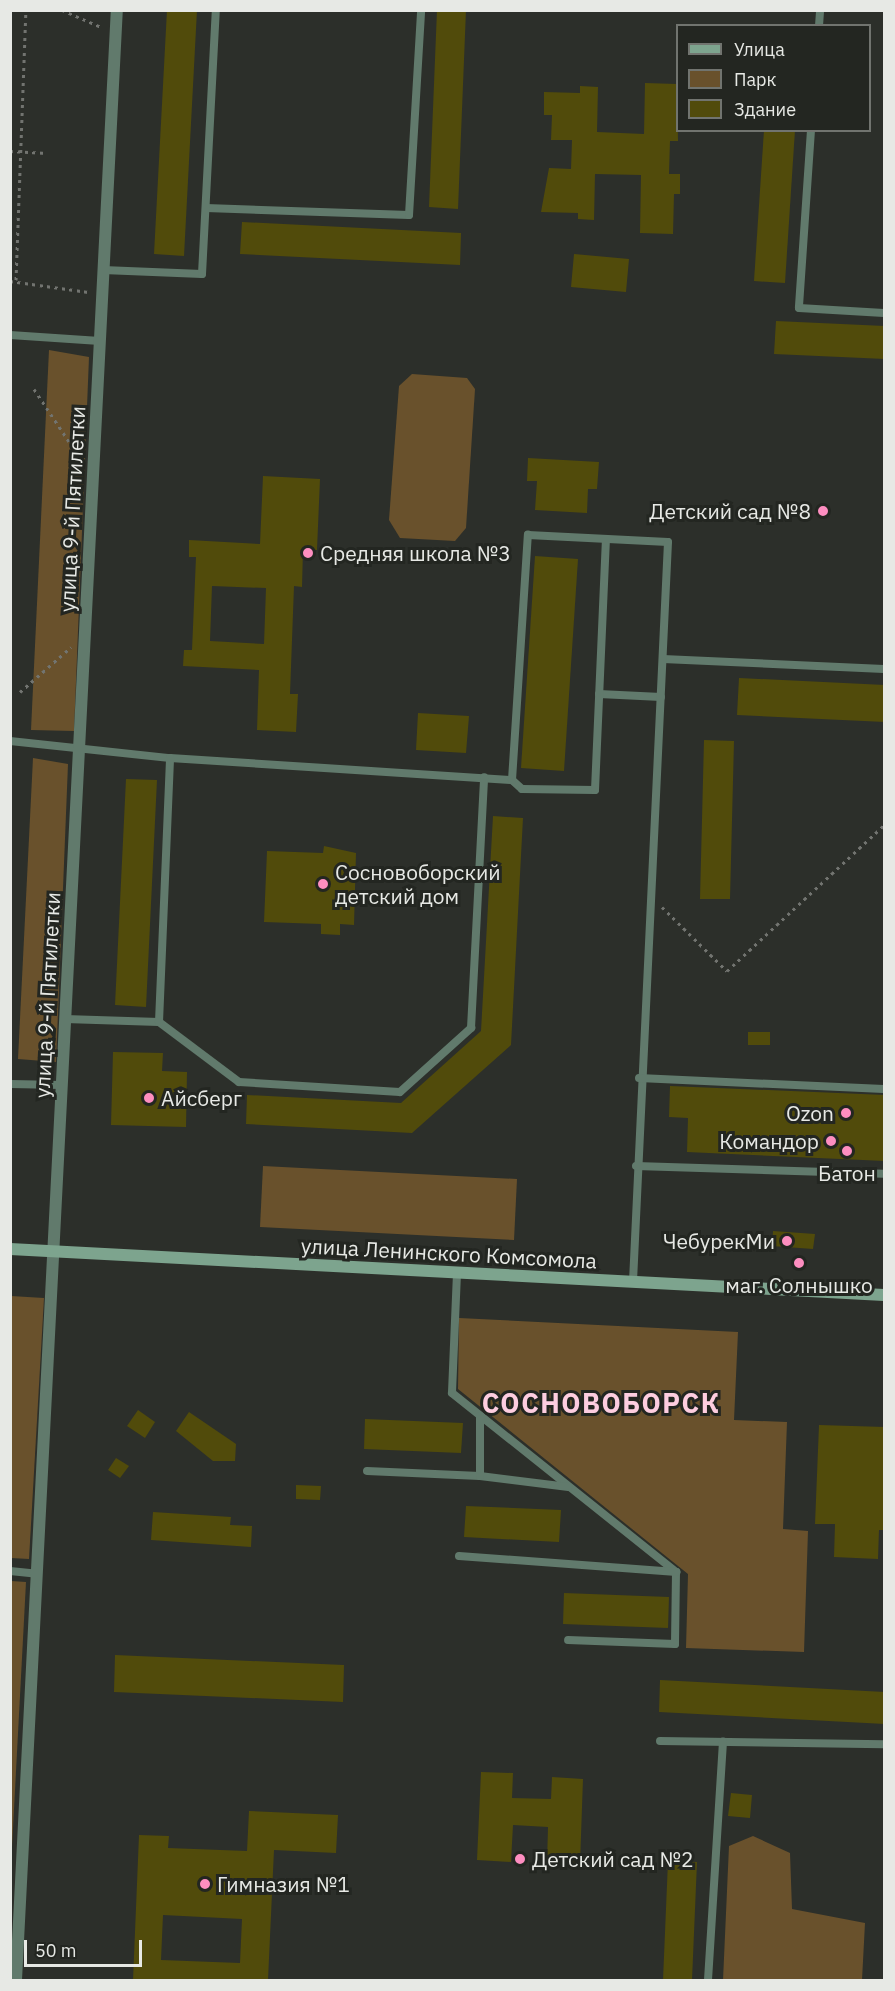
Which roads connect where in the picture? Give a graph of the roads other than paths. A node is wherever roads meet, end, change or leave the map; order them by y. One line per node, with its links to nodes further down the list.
1 (117, 10): 6 (street, улица 9-й Пятилетки)
2 (216, 10): 5 (lane)
3 (421, 10): 5 (lane)
4 (811, 132): 7 (lane)
5 (206, 208): 6 (lane)
6 (103, 270): 9 (street, улица 9-й Пятилетки)
7 (885, 314)
8 (10, 335): 9 (lane)
9 (100, 341): 16 (street, улица 9-й Пятилетки)
10 (606, 539): 11 (lane); 13 (lane); 19 (lane)
11 (663, 659): 12 (lane); 14 (lane)
12 (885, 669)
13 (599, 694): 14 (lane); 19 (lane)
14 (661, 697): 22 (lane)
15 (10, 741): 16 (lane)
16 (79, 747): 17 (lane); 20 (street, улица 9-й Пятилетки)
17 (171, 758): 18 (lane); 21 (lane)
18 (484, 777): 19 (lane); 21 (lane)
19 (512, 780)
20 (65, 1019): 21 (lane); 24 (street, улица 9-й Пятилетки)
21 (159, 1022)
22 (639, 1078): 25 (lane); 26 (lane)
23 (10, 1084): 24 (lane)
24 (62, 1085): 29 (street, улица 9-й Пятилетки)
25 (885, 1089)
26 (636, 1166): 27 (lane); 31 (lane)
27 (885, 1174)
28 (10, 1249): 29 (main road, улица Ленинского Комсомола)
29 (53, 1251): 30 (main road, улица Ленинского Комсомола); 40 (street, улица 9-й Пятилетки)
30 (457, 1273): 31 (main road, улица Ленинского Комсомола); 33 (lane)
31 (633, 1282): 32 (main road, улица Ленинского Комсомола)
32 (885, 1295)
33 (480, 1416): 35 (lane); 36 (lane)
34 (367, 1471): 35 (lane)
35 (480, 1476): 36 (lane)
36 (568, 1488): 39 (lane)
37 (459, 1556): 39 (lane)
38 (10, 1572): 40 (lane)
39 (676, 1572): 41 (lane)
40 (37, 1574): 45 (street, улица 9-й Пятилетки)
41 (568, 1640)
42 (660, 1741): 43 (lane)
43 (723, 1741): 44 (lane); 47 (lane)
44 (885, 1744)
45 (16, 1887): 46 (street, улица 9-й Пятилетки)
46 (16, 1980)
47 (708, 1980)

